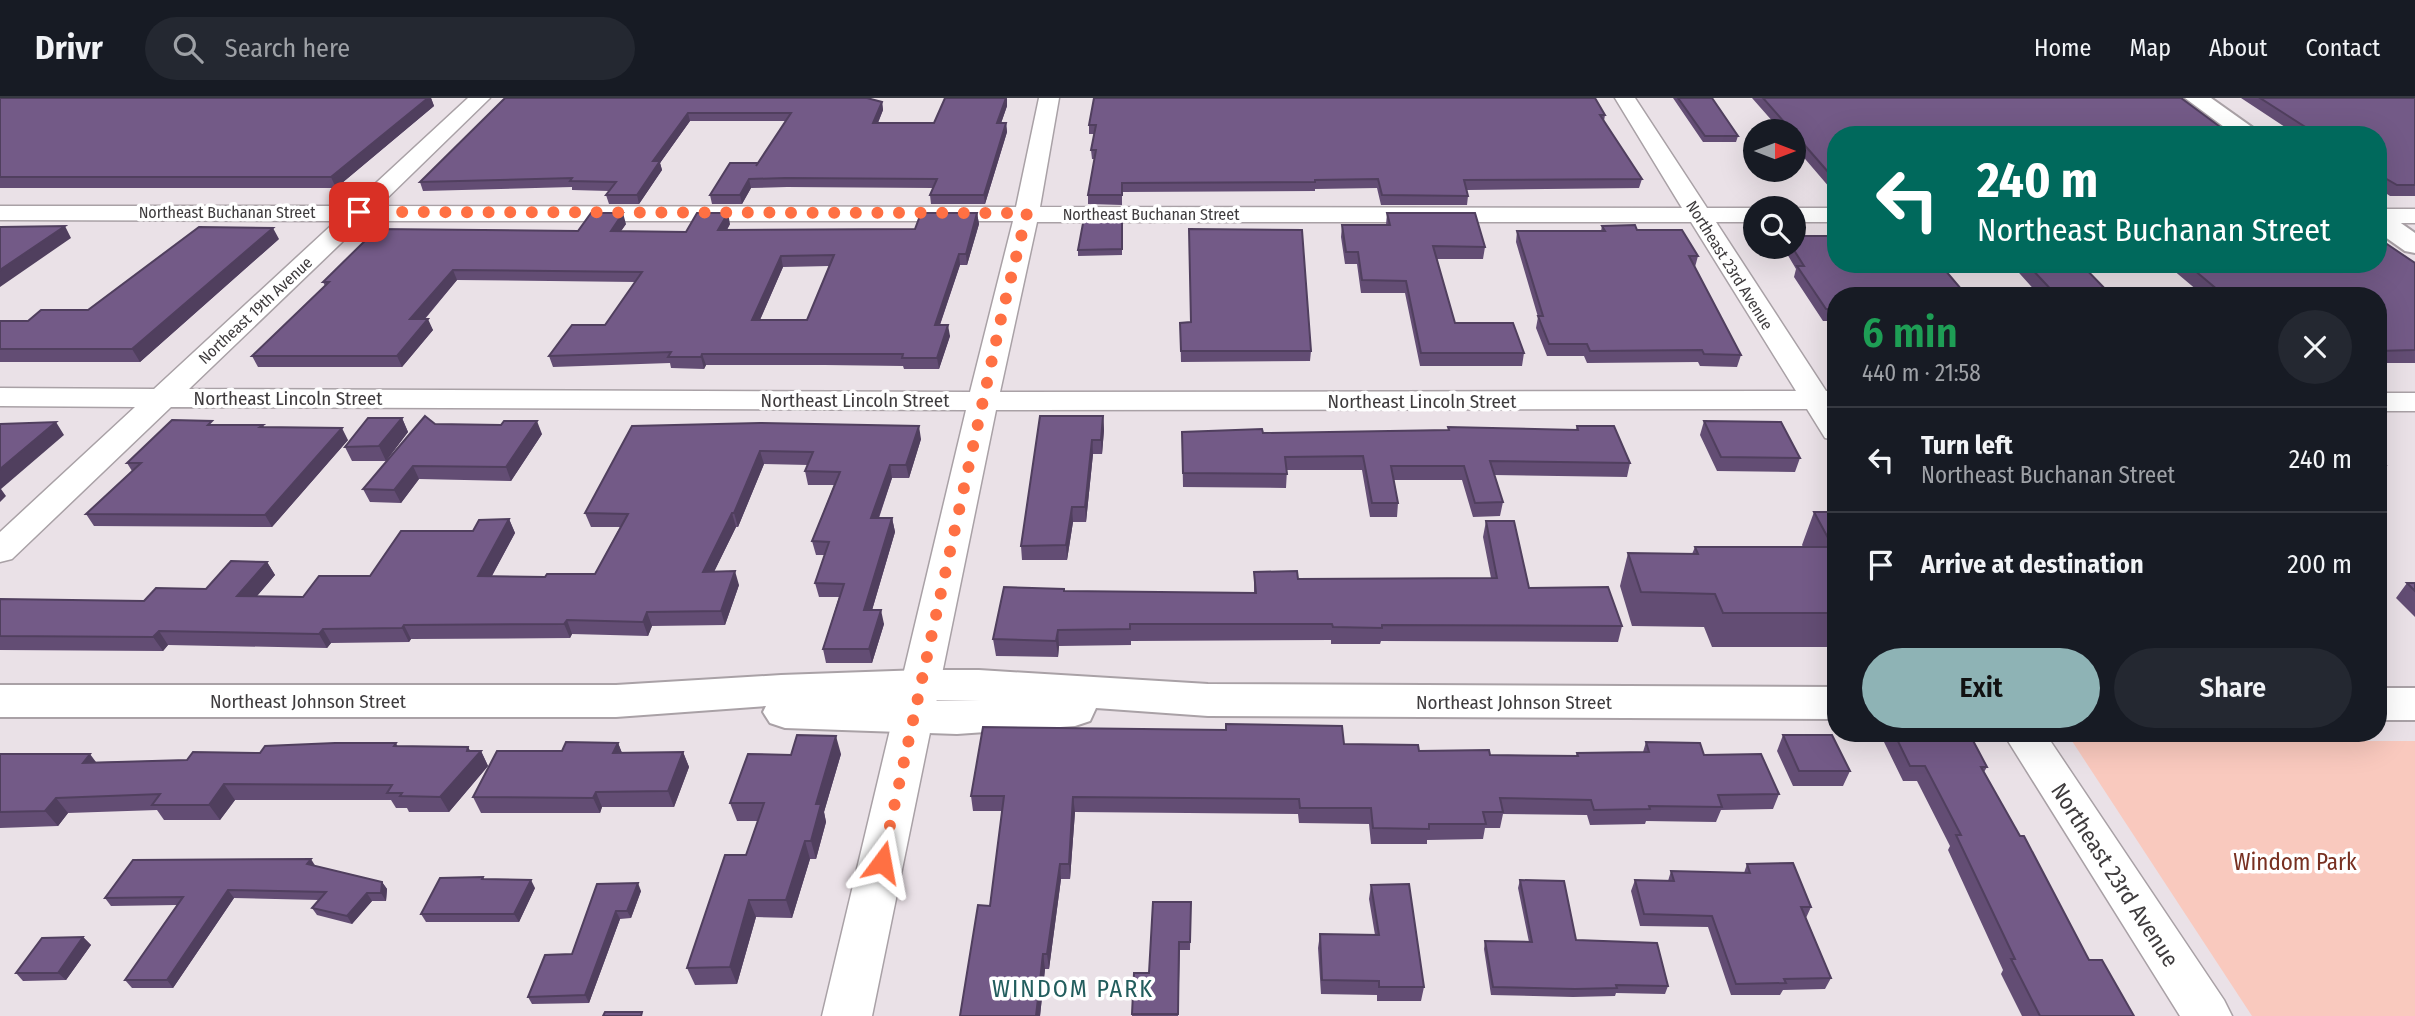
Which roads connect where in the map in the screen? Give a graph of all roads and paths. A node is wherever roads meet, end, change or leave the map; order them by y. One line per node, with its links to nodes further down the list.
1 (480, 98): 6 (street, Northeast 19th Avenue)
2 (1049, 98): 8 (street)
3 (1625, 98): 9 (street, Northeast 23rd Avenue)
4 (2196, 98): 5 (main road)
5 (2238, 126)
6 (359, 212): 7 (street, Northeast Buchanan Street); 8 (street, Northeast Buchanan Street); 18 (street, Northeast 19th Avenue)
7 (0, 213)
8 (1027, 213): 9 (street, Northeast Buchanan Street); 20 (street)
9 (1698, 215): 10 (street, Northeast Buchanan Street); 19 (street, Northeast 23rd Avenue)
10 (1743, 215)
11 (1806, 215): 12 (street)
12 (1827, 215)
13 (2415, 216): 14 (street)
14 (2387, 218)
15 (2387, 225): 16 (main road)
16 (2415, 245)
17 (0, 397): 18 (street, Northeast Lincoln Street)
18 (163, 397): 20 (street, Northeast Lincoln Street); 23 (street, Northeast 19th Avenue)
19 (1826, 400): 20 (street, Northeast Lincoln Street)
20 (983, 401): 25 (street)
21 (2387, 402): 22 (street)
22 (2415, 402)
23 (0, 551)
24 (0, 701): 25 (main road, Northeast Johnson Street)
25 (918, 701): 26 (main road, Northeast Johnson Street); 30 (street)
26 (1827, 703)
27 (2387, 704): 28 (main road)
28 (2415, 704)
29 (2029, 742): 31 (street, Northeast 23rd Avenue)
30 (847, 1016)
31 (2207, 1016)

